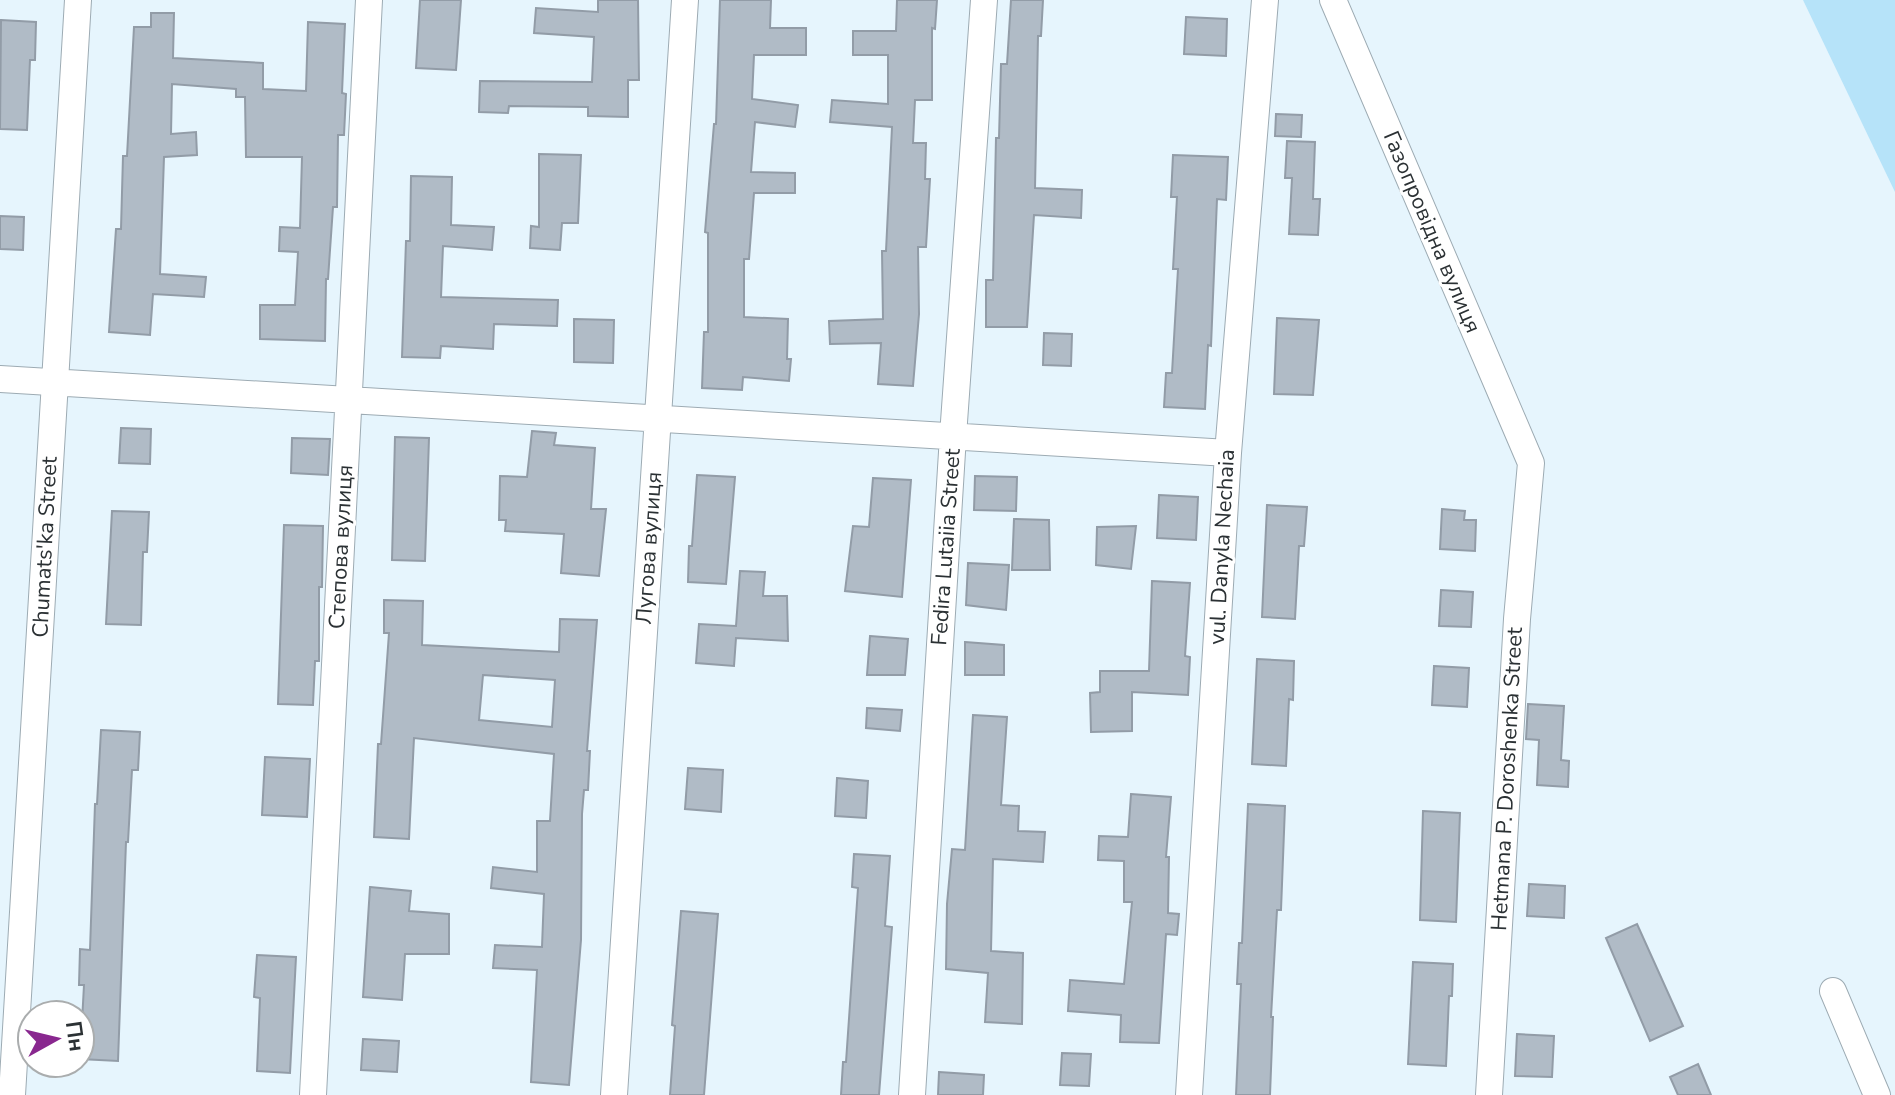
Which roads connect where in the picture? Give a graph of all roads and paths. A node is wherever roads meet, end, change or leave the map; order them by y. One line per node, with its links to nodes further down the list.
1 (78, 0): 8 (street, Chumats'ka Street)
2 (369, 0): 9 (street, Степова вулиця)
3 (685, 0): 10 (street, Лугова вулиця)
4 (984, 0): 11 (street, Fedira Lutaiia Street)
5 (1265, 0): 12 (street, vul. Danyla Nechaia)
6 (1333, 0): 13 (street, Газопровідна вулиця)
7 (0, 379): 8 (street)
8 (55, 382): 9 (street); 15 (street, Chumats'ka Street)
9 (348, 400): 10 (street); 16 (street, Степова вулиця)
10 (658, 418): 11 (street); 17 (street, Лугова вулиця)
11 (953, 436): 12 (street); 18 (street, Fedira Lutaiia Street)
12 (1228, 453): 19 (street, vul. Danyla Nechaia)
13 (1531, 463): 20 (street, Hetmana P. Doroshenka Street)
14 (1833, 991): 21 (street)
15 (12, 1095)
16 (313, 1095)
17 (614, 1095)
18 (912, 1095)
19 (1189, 1095)
20 (1489, 1095)
21 (1877, 1095)

